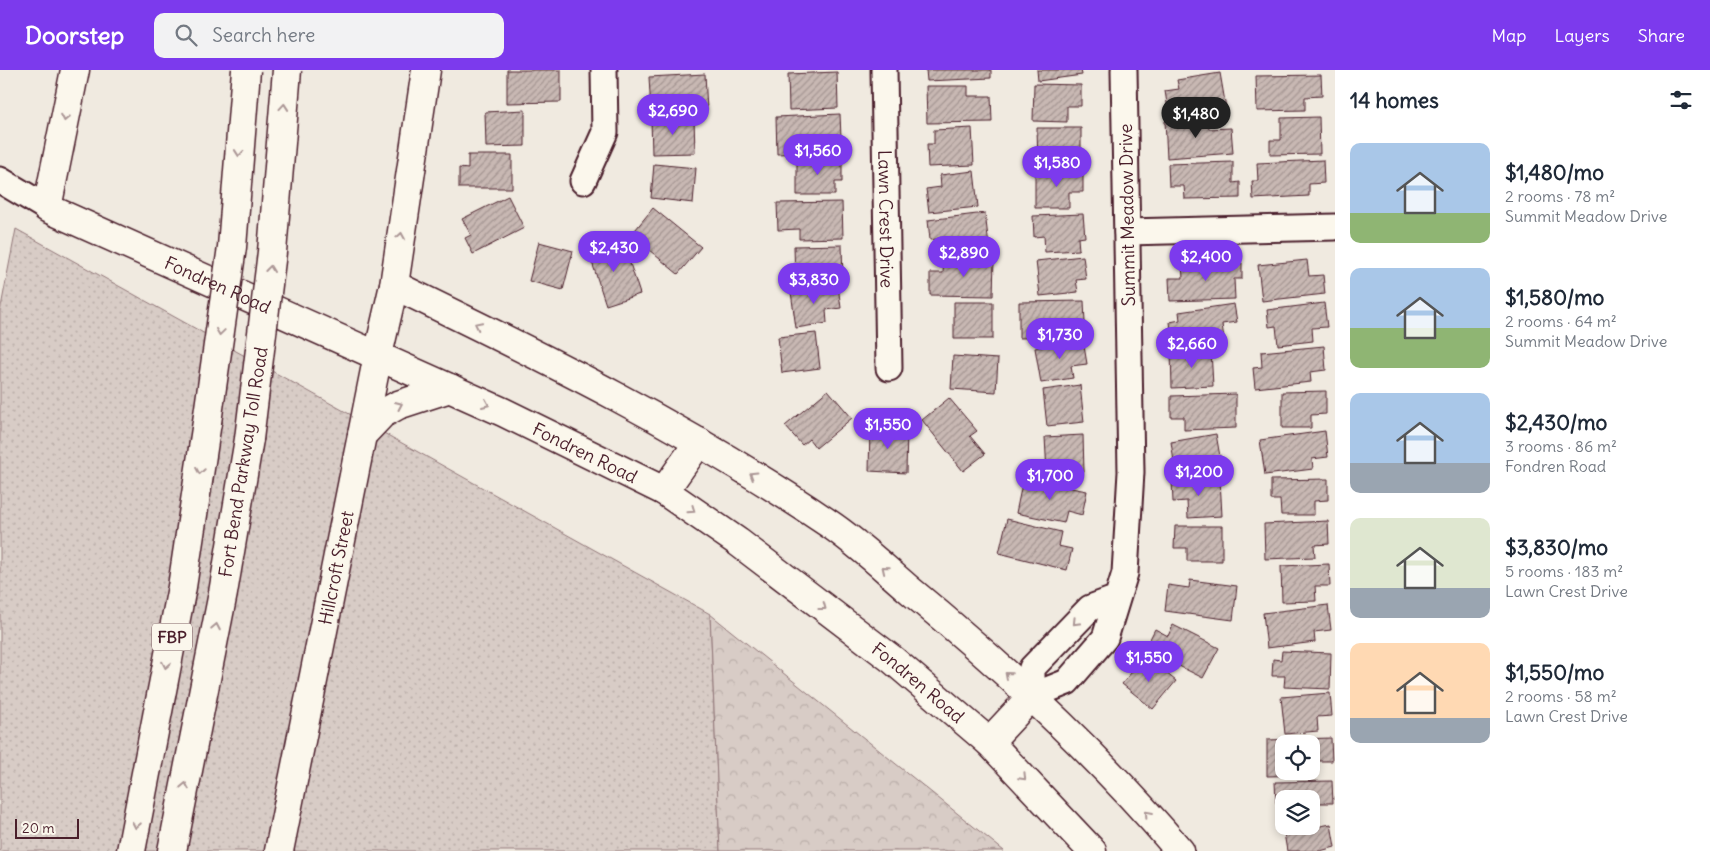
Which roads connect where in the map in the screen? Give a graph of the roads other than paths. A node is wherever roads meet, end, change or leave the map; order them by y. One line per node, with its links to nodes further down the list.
1 (75, 70): 10 (main road, one-way to 10)
2 (246, 70): 23 (main road, FBP, one-way to 23, bridge)
3 (287, 70): 24 (main road, Fort Bend Parkway Toll Road / FBP, one-way to 3, bridge)
4 (426, 70): 13 (main road, Hillcroft Street, one-way to 4)
5 (604, 70): 9 (street)
6 (884, 70): 15 (street, Lawn Crest Drive)
7 (1124, 70): 12 (street, Summit Meadow Drive)
8 (0, 180): 10 (street, Fondren Road)
9 (583, 182)
10 (47, 208): 14 (main road, Fondren Road)
11 (1335, 227): 12 (street)
12 (1127, 232): 20 (street, Summit Meadow Drive)
13 (394, 285): 14 (main road, Hillcroft Street); 18 (main road, one-way to 13)
14 (378, 356): 16 (main road, Fondren Road); 17 (main road, Hillcroft Street)
15 (890, 368)
16 (450, 388): 17 (main road, one-way to 16); 19 (main road, Fondren Road, one-way to 19)
17 (362, 435): 25 (main road, Hillcroft Street)
18 (699, 442): 19 (main road); 21 (main road, one-way to 18)
19 (664, 491): 22 (main road, Fondren Road, one-way to 22)
20 (1117, 598): 21 (street, Summit Meadow Drive); 21 (street, one-way to 21)
21 (1032, 696): 22 (main road); 27 (main road, one-way to 21)
22 (989, 742): 26 (main road, Fondren Road, one-way to 26)
23 (131, 851)
24 (172, 851)
25 (279, 851)
26 (1092, 851)
27 (1180, 851)

